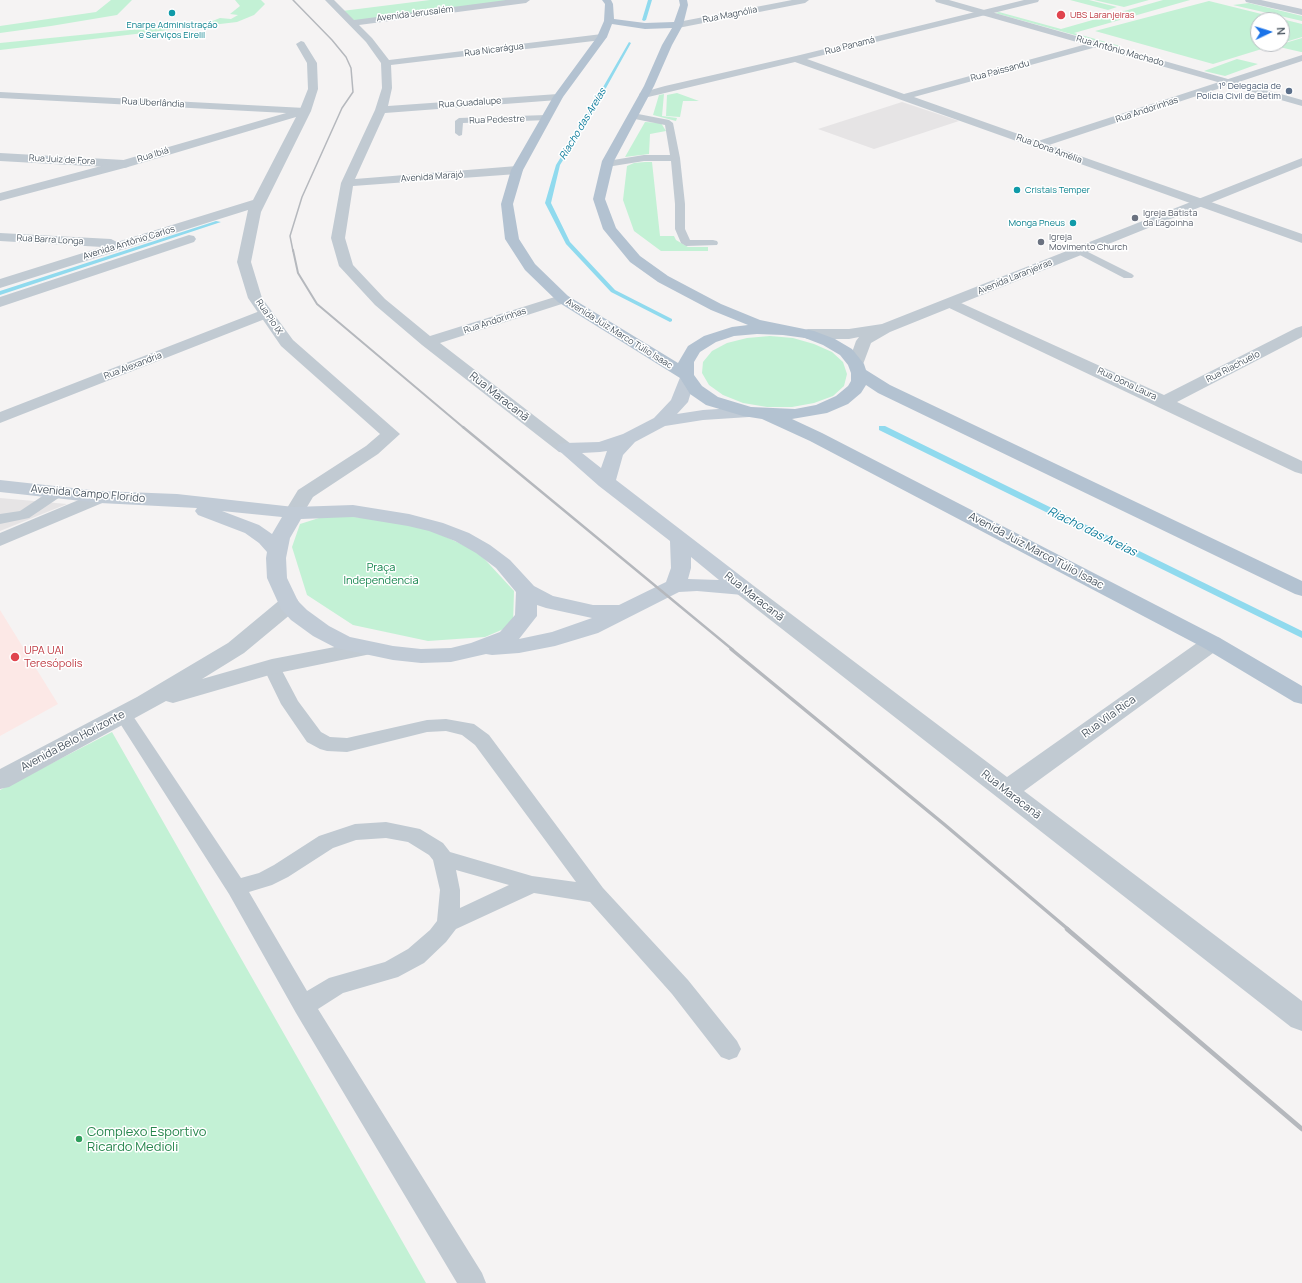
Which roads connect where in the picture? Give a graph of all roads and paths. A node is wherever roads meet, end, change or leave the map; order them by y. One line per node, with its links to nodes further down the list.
1 (329, 0): 10 (street)
2 (526, 0): 14 (street, Avenida Jerusalém)
3 (606, 0): 13 (main road, Avenida Juiz Marco Túlio Isaac)
4 (683, 0): 15 (main road)
5 (805, 0): 15 (street, Rua Magnólia)
6 (939, 0): 11 (street, Rua Antônio Machado)
7 (1035, 0): 11 (street, Rua Panamá)
8 (1252, 0): 12 (street)
9 (354, 8): 10 (street)
10 (339, 10): 14 (street)
11 (984, 12): 18 (street, Rua Antônio Machado); 20 (street, Rua Panamá)
12 (1302, 12)
13 (609, 21): 15 (main road); 16 (main road, Avenida Juiz Marco Túlio Isaac)
14 (352, 22): 21 (street)
15 (678, 25): 23 (main road)
16 (608, 36): 21 (street, Rua Nicarágua); 25 (main road, Avenida Juiz Marco Túlio Isaac)
17 (301, 44): 29 (street, Rua Pio IX)
18 (1097, 44): 22 (street, Rua Antônio Machado); 26 (street, Rua Paissandu)
19 (1302, 58): 22 (street, Rua Andorinhas)
20 (796, 59): 23 (street, Rua Panamá); 26 (street, Rua Dona Amélia)
21 (386, 63): 28 (street, Rua Maracanã)
22 (1232, 82): 27 (street, Rua Antônio Machado); 33 (street, Rua Andorinhas)
23 (646, 91): 30 (main road)
24 (0, 95): 29 (street, Rua Uberlândia)
25 (558, 97): 28 (street, Rua Guadalupe); 31 (main road, Avenida Juiz Marco Túlio Isaac)
26 (904, 97): 33 (street, Rua Dona Amélia)
27 (1302, 103)
28 (381, 110): 40 (street, Rua Maracanã)
29 (305, 111): 37 (street, Rua Ibiá); 42 (street, Rua Pio IX)
30 (633, 116): 35 (lane); 38 (main road)
31 (546, 118): 32 (lane, Rua Pedestre); 39 (main road, Avenida Juiz Marco Túlio Isaac)
32 (459, 133)
33 (1037, 145): 43 (street, Rua Dona Amélia)
34 (0, 157): 37 (street, Rua Juiz de Fora)
35 (675, 158): 38 (lane); 49 (lane)
36 (1302, 162): 43 (street, Avenida Laranjeiras)
37 (124, 164): 41 (street, Rua Ibiá)
38 (608, 164): 59 (main road)
39 (518, 170): 40 (street, Avenida Marajó); 54 (main road, Avenida Juiz Marco Túlio Isaac)
40 (347, 183): 62 (street, Rua Maracanã)
41 (0, 198)
42 (258, 203): 44 (street, Rua Pio IX); 50 (street, Avenida Antônio Carlos)
43 (1201, 203): 48 (street, Rua Dona Amélia); 51 (street, Avenida Laranjeiras)
44 (253, 218): 45 (street); 57 (street, Rua Pio IX)
45 (223, 228)
46 (201, 235): 55 (street, Avenida Antônio Carlos)
47 (0, 237): 50 (street, Rua Barra Longa)
48 (1302, 239)
49 (713, 243)
50 (124, 244): 53 (street, Avenida Antônio Carlos)
51 (1080, 251): 52 (lane); 56 (street, Avenida Laranjeiras)
52 (1128, 276)
53 (0, 284)
54 (562, 299): 62 (street, Rua Andorinhas); 64 (main road, Avenida Juiz Marco Túlio Isaac)
55 (0, 302)
56 (950, 303): 58 (street, Avenida Laranjeiras); 65 (street, Rua Dona Laura)
57 (265, 314): 67 (street, Rua Alexandria); 77 (street, Rua Pio IX)
58 (884, 329): 61 (street, Avenida Laranjeiras); 63 (street, Avenida Laranjeiras)
59 (783, 330): 61 (main road); 64 (main road)
60 (1302, 331): 65 (street, Rua Riachuelo)
61 (808, 334): 63 (main road)
62 (428, 342): 70 (street, Rua Maracanã)
63 (858, 368): 66 (main road); 84 (main road)
64 (686, 377): 66 (main road, Avenida Juiz Marco Túlio Isaac); 68 (main road)
65 (1164, 402): 71 (street, Rua Dona Laura)
66 (757, 413): 68 (main road); 88 (main road, Avenida Juiz Marco Túlio Isaac)
67 (0, 418)
68 (660, 422): 69 (main road)
69 (630, 438): 70 (main road); 72 (main road)
70 (565, 448): 72 (main road, Rua Maracanã)
71 (1302, 468)
72 (606, 482): 80 (main road, Rua Maracanã)
73 (0, 486): 74 (main road, Avenida Campo Florido)
74 (58, 492): 75 (main road, Avenida Campo Florido); 78 (lane)
75 (100, 497): 76 (main road, Avenida Campo Florido); 79 (street)
76 (177, 500): 77 (main road); 81 (main road)
77 (294, 513): 81 (main road); 85 (main road)
78 (0, 519)
79 (0, 540)
80 (680, 540): 82 (main road); 83 (main road, Rua Maracanã)
81 (277, 550): 86 (main road)
82 (675, 586): 83 (main road); 87 (main road)
83 (743, 588): 96 (street, Rua Maracanã)
84 (1302, 589)
85 (527, 591): 87 (main road); 90 (main road)
86 (288, 604): 89 (main road); 93 (street)
87 (623, 612): 90 (main road)
88 (1212, 643): 92 (main road, Avenida Juiz Marco Túlio Isaac); 96 (street, Rua Vila Rica)
89 (366, 648): 90 (main road); 91 (street)
90 (477, 650)
91 (272, 666): 93 (street); 100 (lane)
92 (1302, 696)
93 (145, 703): 94 (street, Avenida Belo Horizonte)
94 (123, 714): 95 (street, Avenida Belo Horizonte); 99 (lane)
95 (0, 780)
96 (1006, 791): 103 (street, Rua Maracanã)
97 (443, 858): 98 (lane); 99 (lane); 101 (lane)
98 (532, 884): 100 (lane); 101 (lane)
99 (236, 888): 102 (lane)
100 (596, 894): 104 (lane)
101 (448, 923): 102 (lane)
102 (304, 1006): 105 (lane)
103 (1302, 1018)
104 (729, 1049)
105 (472, 1283)

